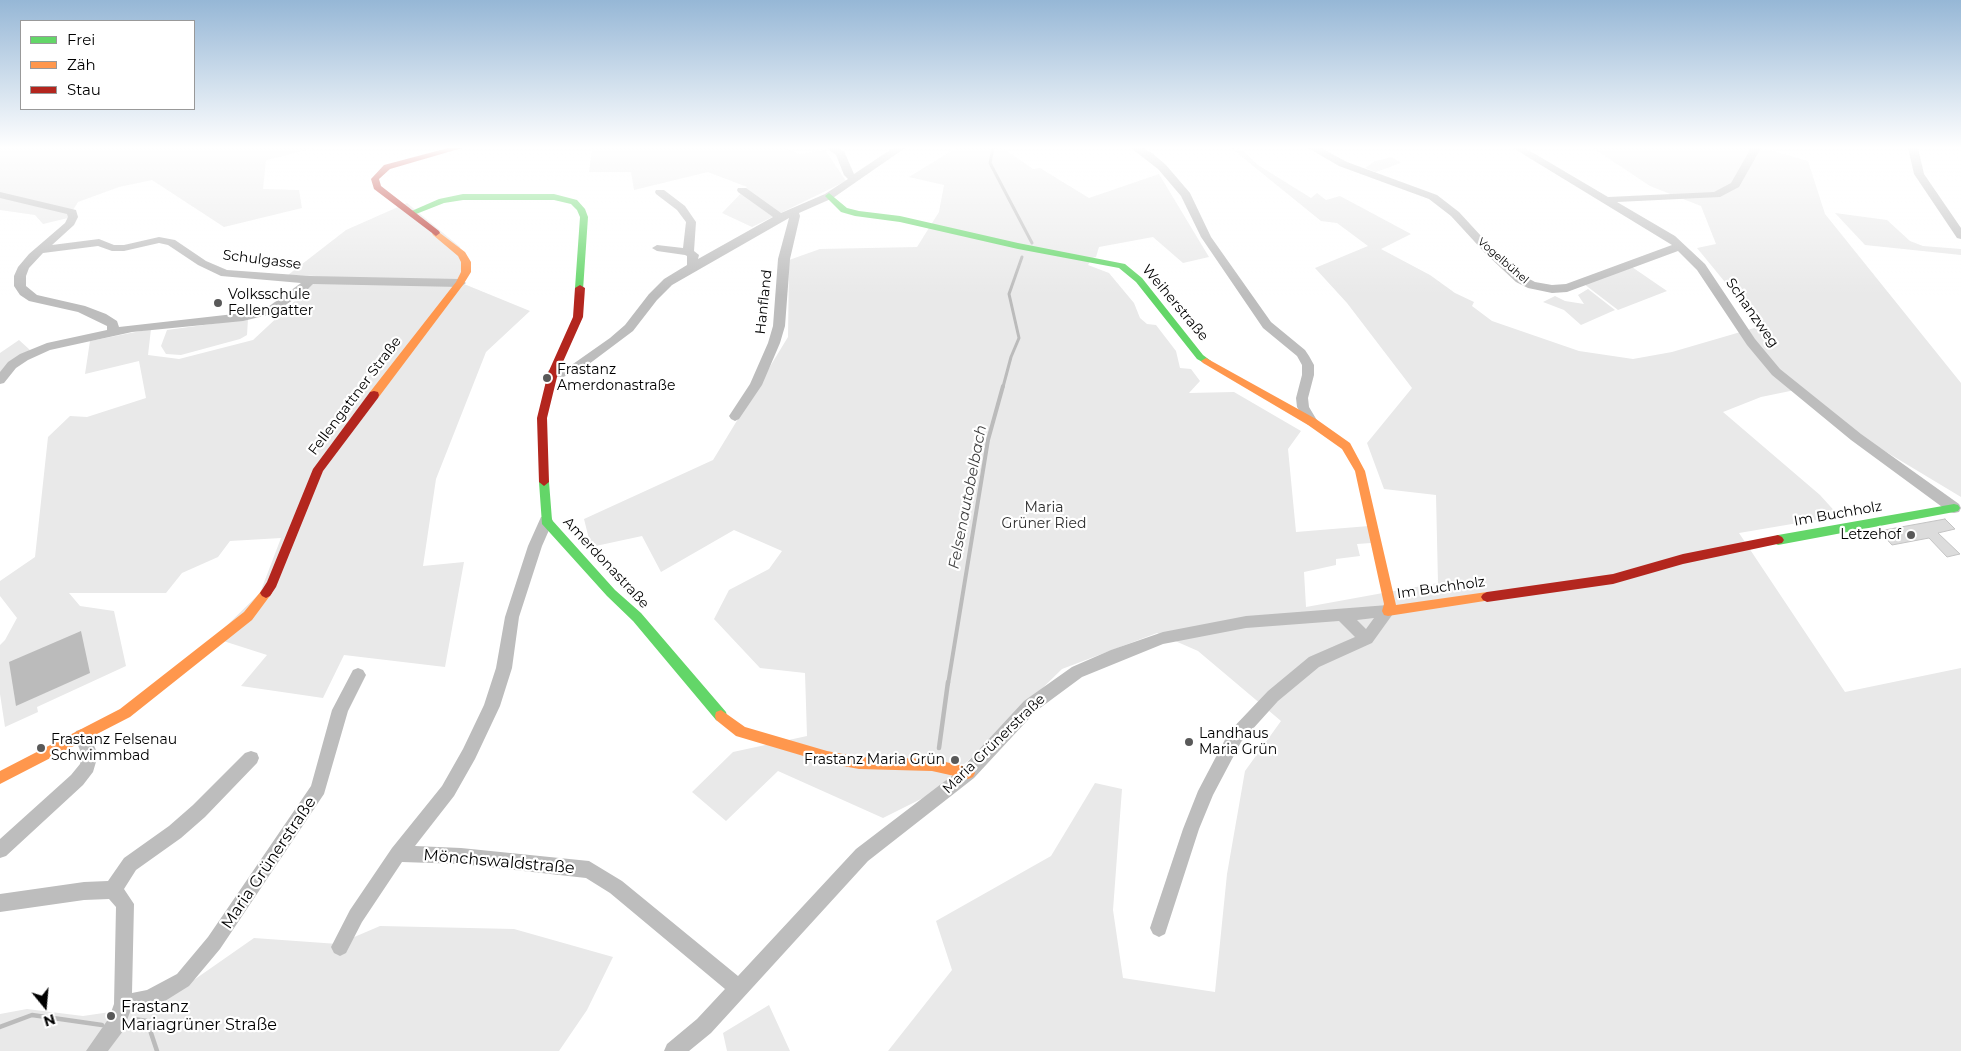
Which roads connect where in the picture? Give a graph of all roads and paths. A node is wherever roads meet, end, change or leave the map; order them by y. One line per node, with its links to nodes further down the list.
1 (9, 197): 21 (street)
2 (391, 197): 16 (street, Fellengattner Straße)
3 (463, 197): 16 (street, Amerdonastraße)
4 (554, 197): 27 (street, Amerdonastraße)
5 (667, 197): 22 (street)
6 (752, 197): 17 (street)
7 (827, 197): 15 (street)
8 (830, 197): 30 (street, Weiherstraße)
9 (1187, 197): 30 (street)
10 (1433, 197): 19 (street, Vogelbühel)
11 (1601, 197): 14 (street, Schanzweg)
12 (1638, 197): 14 (street)
13 (1935, 197): 18 (street)
14 (1606, 200): 19 (street, Schanzweg)
15 (793, 212): 17 (street); 29 (street, Hanfland)
16 (412, 213): 25 (street, Fellengattner Straße)
17 (779, 218): 23 (street)
18 (1961, 236)
19 (1680, 246): 31 (street, Schanzweg)
20 (657, 248): 22 (street)
21 (42, 250): 24 (street, Schulgasse); 26 (street)
22 (688, 252): 23 (street)
23 (692, 267): 27 (street)
24 (310, 280): 25 (street, Schulgasse); 26 (street)
25 (460, 283): 37 (street, Fellengattner Straße)
26 (113, 331): 28 (street)
27 (553, 373): 32 (street, Amerdonastraße)
28 (0, 380)
29 (735, 416)
30 (1312, 422): 33 (street, Im Buchholz)
31 (1954, 508): 33 (street, Im Buchholz)
32 (546, 521): 39 (street, Amerdonastraße); 42 (street, Mönchswaldstraße)
33 (1388, 611): 34 (street, Maria Grünerstraße); 35 (street)
34 (1343, 615): 35 (street); 39 (street, Maria Grünerstraße)
35 (1367, 639): 45 (street)
36 (358, 675): 48 (street, Maria Grünerstraße)
37 (82, 736): 40 (street, Fellengattner Straße); 41 (street)
38 (251, 758): 43 (street)
39 (968, 773): 47 (street, Maria Grünerstraße)
40 (0, 778)
41 (0, 850)
42 (398, 854): 46 (street, Mönchswaldstraße); 47 (street, Mönchswaldstraße)
43 (113, 890): 44 (street); 48 (street)
44 (0, 903)
45 (1158, 928)
46 (340, 947)
47 (738, 989): 50 (street, Maria Grünerstraße)
48 (124, 1004): 49 (street)
49 (96, 1051)
50 (674, 1051)

